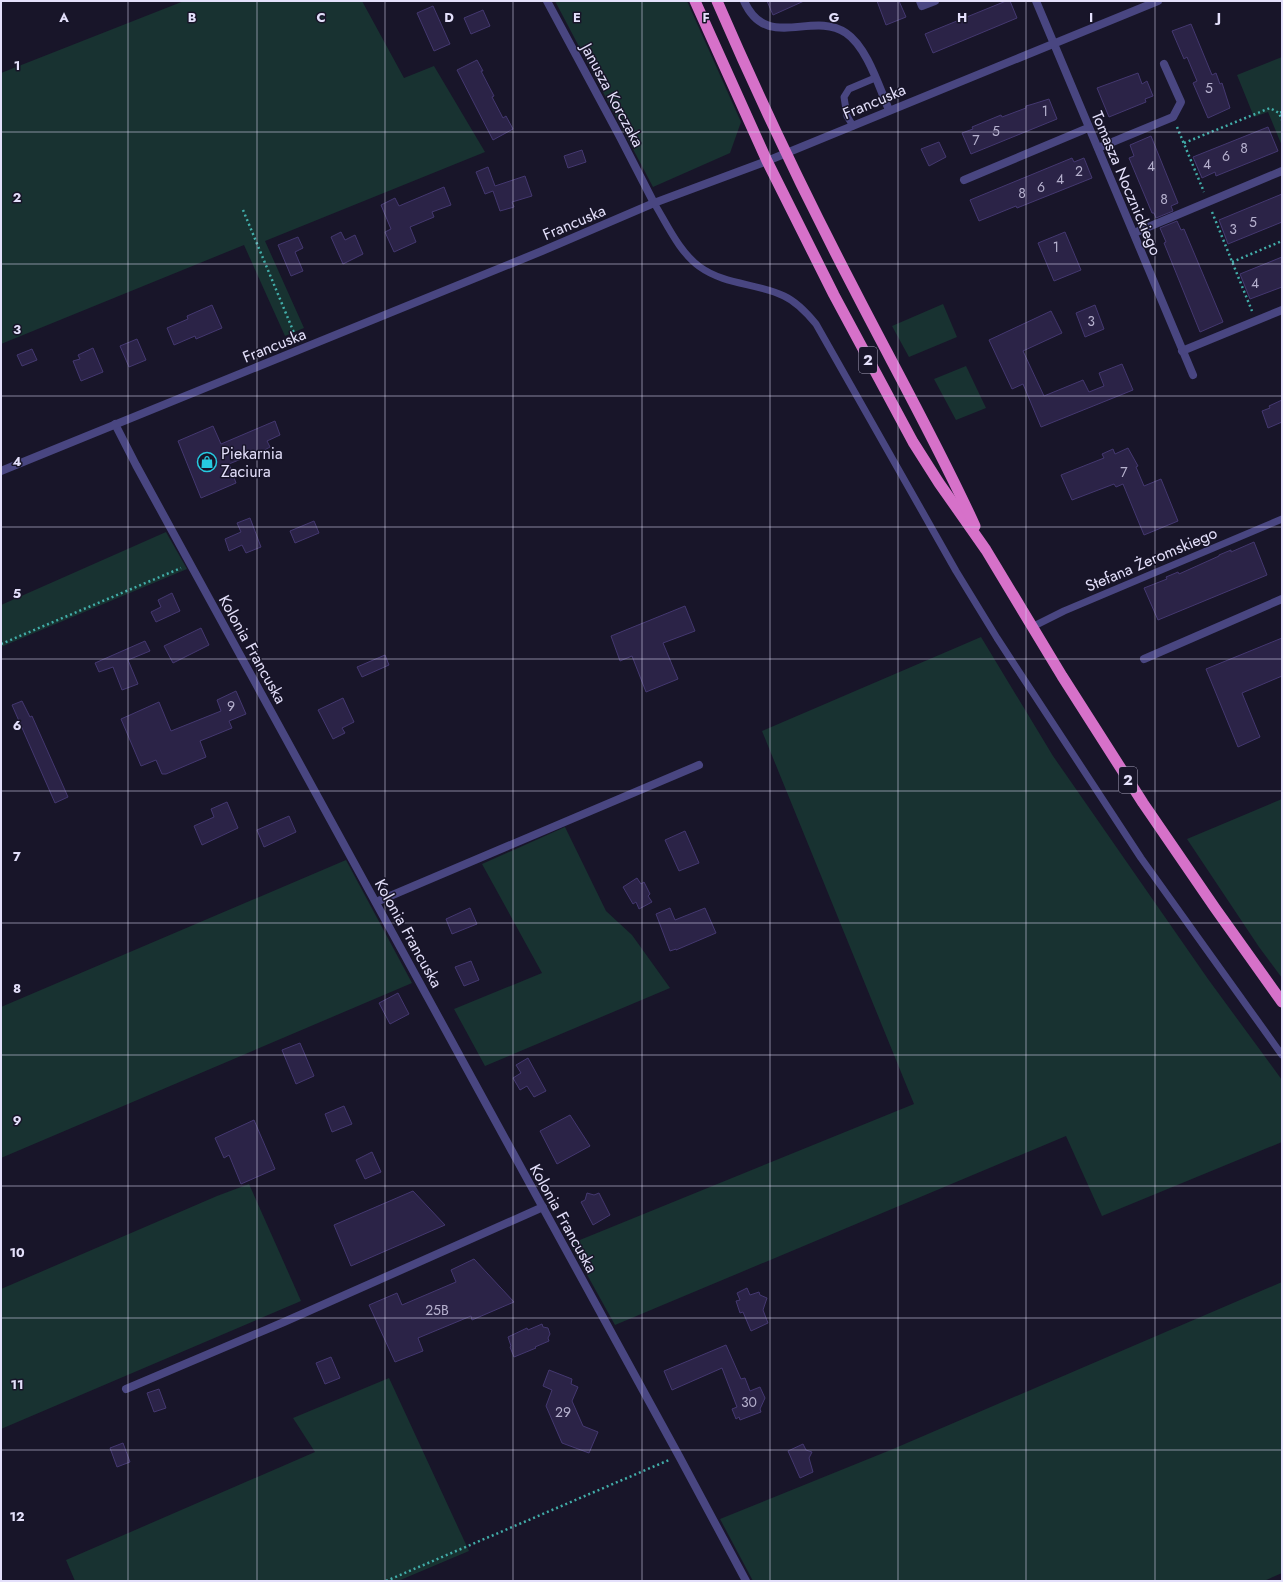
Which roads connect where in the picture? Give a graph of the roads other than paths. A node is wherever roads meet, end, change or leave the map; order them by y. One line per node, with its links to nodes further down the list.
1 (547, 1): 20 (street, Janusza Korczaka)
2 (695, 1): 17 (highway, 2)
3 (717, 1): 16 (highway, 2)
4 (744, 1): 11 (street)
5 (920, 1): 6 (street)
6 (935, 1)
7 (1036, 1): 9 (street, Tomasza Nocznickiego)
8 (1158, 1): 9 (street, Francuska)
9 (1053, 43): 12 (street, Francuska); 14 (street, Tomasza Nocznickiego)
10 (1164, 64): 15 (street)
11 (875, 78): 12 (street); 13 (lane)
12 (889, 110): 13 (street, Francuska)
13 (853, 126): 16 (street, Francuska)
14 (1088, 128): 15 (street, Tomasza Nocznickiego); 19 (street)
15 (1098, 148): 21 (street, Tomasza Nocznickiego)
16 (786, 153): 17 (street, Francuska); 28 (highway, 2)
17 (767, 161): 20 (street, Francuska); 28 (highway, 2)
18 (1282, 171): 21 (street)
19 (964, 180)
20 (654, 203): 25 (street, Francuska); 35 (lane)
21 (1134, 233): 23 (street, Tomasza Nocznickiego)
22 (1282, 310): 23 (street)
23 (1182, 351): 24 (street, Tomasza Nocznickiego)
24 (1192, 376)
25 (115, 424): 26 (street, Francuska); 33 (street, Kolonia Francuska)
26 (1, 471)
27 (1282, 519): 30 (lane, Stefana Żeromskiego)
28 (986, 550): 30 (highway, 2)
29 (1282, 599): 31 (street)
30 (1032, 627): 34 (highway, 2)
31 (1144, 659)
32 (699, 765): 33 (street)
33 (376, 902): 36 (street, Kolonia Francuska)
34 (1282, 1002)
35 (1282, 1055)
36 (543, 1207): 37 (street); 38 (street, Kolonia Francuska)
37 (126, 1389)
38 (746, 1581)

